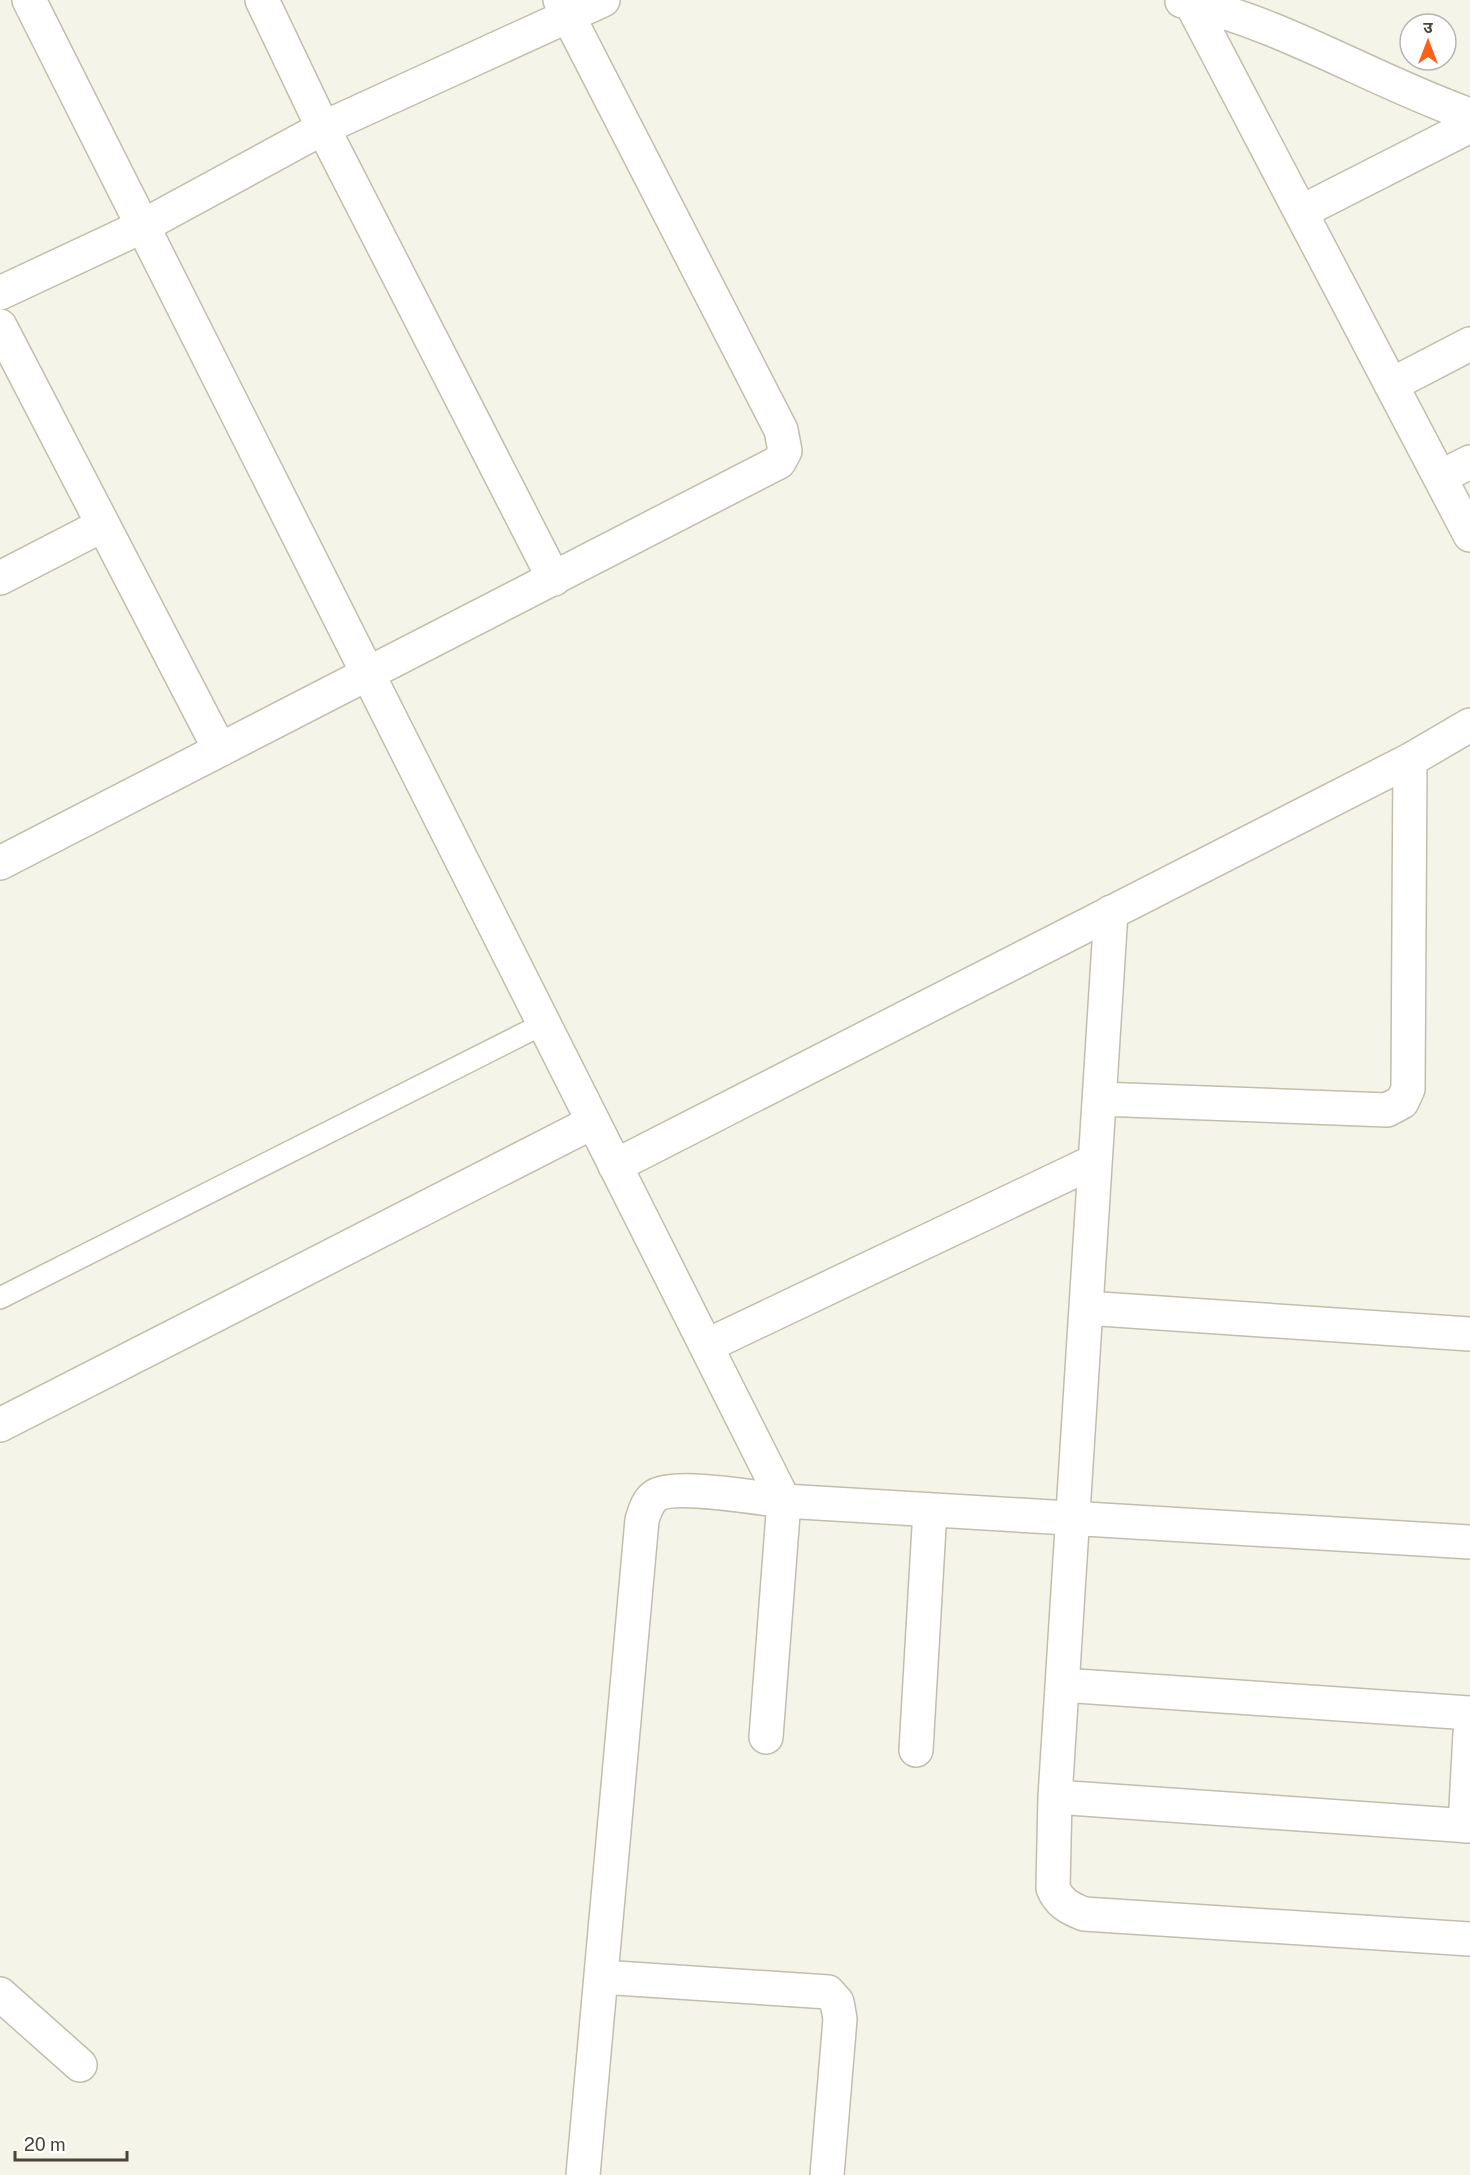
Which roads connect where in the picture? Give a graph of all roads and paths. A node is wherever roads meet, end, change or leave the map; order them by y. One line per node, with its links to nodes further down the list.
1 (29, 0): 10 (street)
2 (262, 0): 8 (street)
3 (603, 0): 5 (street)
4 (1184, 2): 6 (street); 9 (street)
5 (564, 8): 8 (street); 20 (street)
6 (1470, 115)
7 (1470, 126): 9 (street)
8 (323, 128): 10 (street); 20 (street)
9 (1301, 212): 14 (street)
10 (141, 227): 11 (street); 21 (street)
11 (0, 293)
12 (0, 326): 17 (street)
13 (1470, 344): 14 (street)
14 (1391, 385): 16 (street)
15 (1470, 462): 16 (street)
16 (1440, 477): 18 (street)
17 (103, 525): 19 (street); 23 (street)
18 (1470, 535)
19 (0, 578)
20 (554, 579): 21 (street)
21 (367, 674): 23 (street); 27 (street)
22 (1470, 725): 24 (street)
23 (219, 750): 25 (street)
24 (1410, 760): 26 (street); 28 (street)
25 (0, 862)
26 (1111, 912): 28 (street); 31 (street)
27 (543, 1024): 29 (street); 32 (lane)
28 (1100, 1099): 30 (street)
29 (593, 1122): 31 (street); 36 (street)
30 (1095, 1161): 33 (street); 35 (street)
31 (615, 1166): 35 (street)
32 (0, 1298)
33 (1086, 1308): 34 (street); 39 (street)
34 (1470, 1334)
35 (706, 1346): 37 (street)
36 (0, 1425)
37 (784, 1501): 38 (street); 44 (street); 49 (street)
38 (930, 1510): 39 (street); 45 (street)
39 (1073, 1519): 40 (street); 41 (street)
40 (1470, 1542)
41 (1062, 1685): 42 (street); 46 (street)
42 (1470, 1713)
43 (1470, 1733): 47 (street)
44 (766, 1737)
45 (915, 1750)
46 (1055, 1797): 47 (street); 48 (street)
47 (1467, 1826)
48 (1470, 1939)
49 (601, 1977): 52 (street); 53 (street)
50 (0, 1994): 51 (street)
51 (80, 2065)
52 (583, 2175)
53 (827, 2175)

